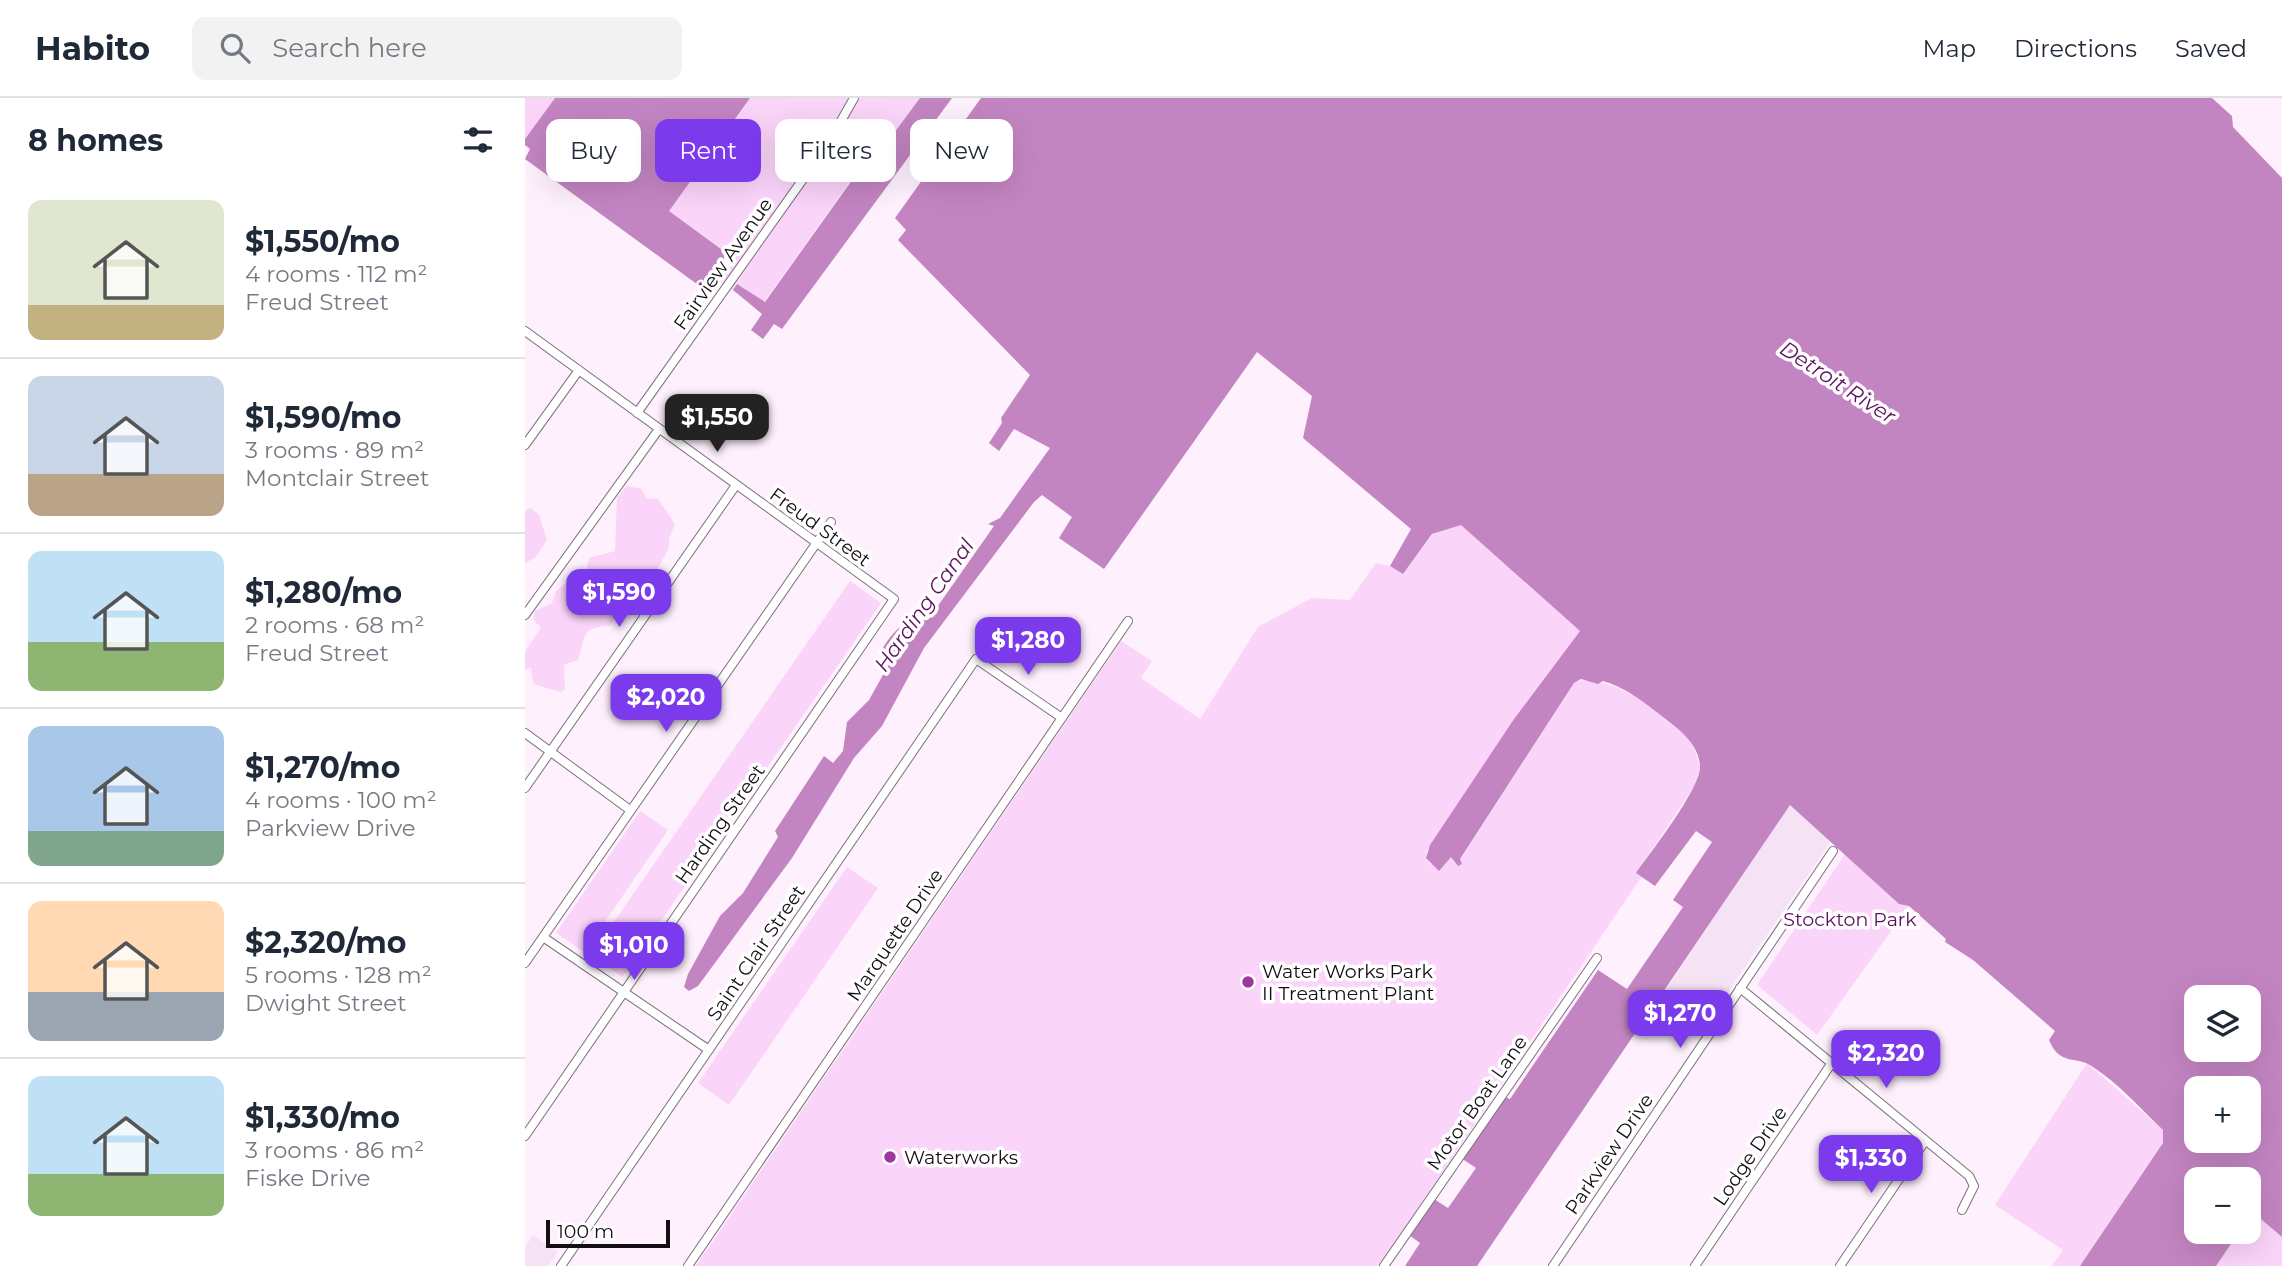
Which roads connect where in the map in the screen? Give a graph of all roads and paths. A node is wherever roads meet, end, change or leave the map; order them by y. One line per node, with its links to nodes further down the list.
1 (854, 98): 4 (street, Fairview Avenue)
2 (525, 331): 3 (street, Freud Street)
3 (579, 370): 4 (street, Freud Street); 6 (street)
4 (638, 413): 5 (street, Freud Street)
5 (659, 429): 7 (street, Freud Street); 11 (street)
6 (525, 445)
7 (736, 485): 9 (street, Freud Street); 15 (street)
8 (831, 522): 9 (street)
9 (816, 542): 10 (street, Freud Street); 17 (street)
10 (894, 599): 23 (street, Harding Street)
11 (525, 615)
12 (1128, 621): 13 (street, Marquette Drive)
13 (1062, 718): 24 (street, Saint Clair Street); 30 (street, Marquette Drive)
14 (525, 733): 15 (street)
15 (550, 751): 16 (street); 17 (street)
16 (525, 788)
17 (631, 810): 19 (street)
18 (1833, 851): 22 (street, Parkview Drive)
19 (543, 937): 21 (street); 23 (street)
20 (1597, 958): 31 (street, Motor Boat Lane)
21 (525, 963)
22 (1740, 988): 25 (street); 32 (street, Parkview Drive)
23 (623, 992): 24 (street); 26 (street, Harding Street)
24 (709, 1050): 29 (street, Saint Clair Street)
25 (1831, 1064): 27 (street); 33 (street, Lodge Drive)
26 (525, 1136)
27 (1925, 1141): 28 (street); 34 (street)
28 (1962, 1210)
29 (561, 1266)
30 (688, 1266)
31 (1384, 1266)
32 (1553, 1266)
33 (1695, 1266)
34 (1840, 1266)

